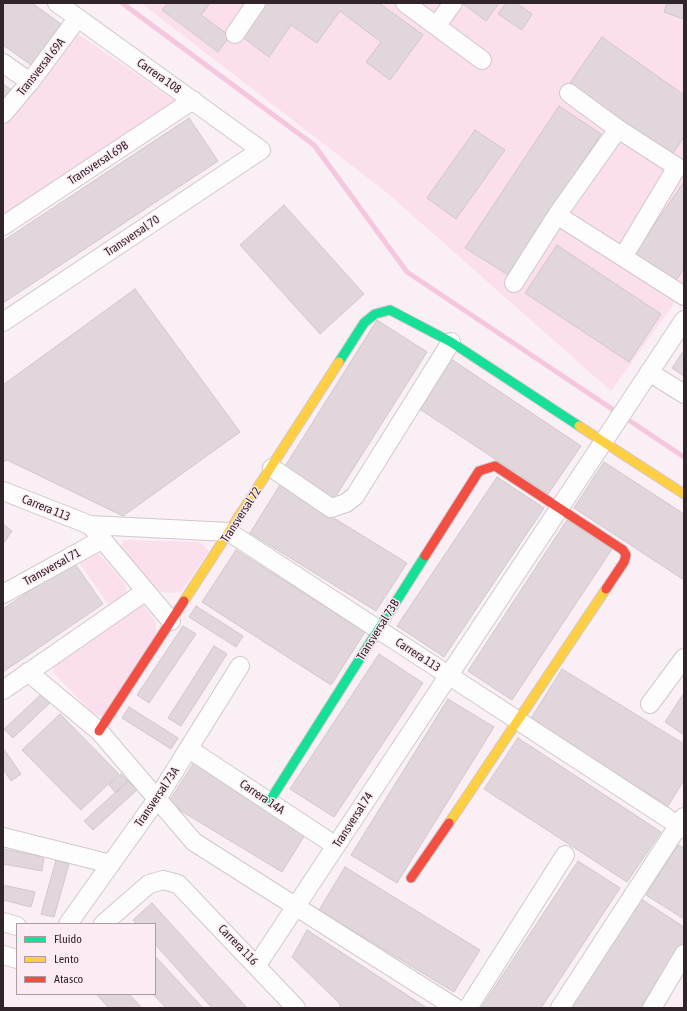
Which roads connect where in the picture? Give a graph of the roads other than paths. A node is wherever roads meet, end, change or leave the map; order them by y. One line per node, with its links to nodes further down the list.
1 (57, 3): 5 (street, Carrera 108)
2 (256, 3): 7 (street)
3 (404, 3): 6 (street)
4 (454, 3): 6 (street)
5 (77, 19): 10 (street, Transversal 69A); 12 (street, Carrera 108)
6 (436, 26): 8 (street)
7 (235, 34)
8 (482, 60)
9 (3, 63): 10 (street)
10 (30, 82): 13 (street, Transversal 69A)
11 (569, 93): 14 (street)
12 (193, 100): 15 (street, Carrera 108); 18 (street, Transversal 69B)
13 (3, 114)
14 (618, 129): 16 (street); 17 (street)
15 (261, 150): 23 (street, Transversal 70)
16 (681, 163): 19 (street)
17 (557, 215): 19 (street); 20 (street)
18 (3, 226)
19 (623, 257): 21 (street)
20 (514, 283)
21 (684, 296)
22 (684, 320): 25 (street, Transversal 74)
23 (3, 322)
24 (451, 342): 27 (street); 28 (street, Transversal 72); 28 (street)
25 (649, 372): 26 (street); 27 (street, Transversal 74)
26 (684, 394)
27 (606, 437): 30 (street); 31 (street, Transversal 74)
28 (272, 468): 33 (street, Transversal 72)
29 (3, 490): 32 (street, Carrera 113)
30 (684, 494)
31 (559, 508): 38 (street, Transversal 73B); 42 (street, Transversal 74); 45 (street)
32 (90, 525): 33 (street, Carrera 113); 34 (street)
33 (230, 532): 37 (street, Transversal 72); 38 (street, Carrera 113)
34 (101, 540): 35 (street); 36 (street, Transversal 71)
35 (146, 591): 37 (street); 41 (street)
36 (3, 594)
37 (171, 621): 46 (street, Transversal 72)
38 (378, 629): 42 (street, Carrera 113); 49 (street, Transversal 73B)
39 (684, 658): 44 (street)
40 (240, 666): 47 (street, Transversal 73A)
41 (28, 672): 43 (street); 46 (street)
42 (449, 675): 45 (street, Carrera 113); 52 (street, Transversal 74)
43 (3, 690)
44 (650, 704)
45 (519, 721): 50 (street, Carrera 113); 55 (street)
46 (99, 731): 48 (street)
47 (189, 748): 48 (street, Transversal 73A); 49 (street, Carrera 14A)
48 (157, 798): 54 (street, Transversal 73A); 56 (street)
49 (269, 802): 52 (street, Carrera 14A)
50 (682, 824): 68 (street)
51 (3, 837): 54 (street)
52 (345, 840): 56 (street, Transversal 74)
53 (565, 855): 67 (street)
54 (111, 864): 58 (street, Transversal 73A)
55 (411, 878)
56 (296, 907): 64 (street, Transversal 74); 66 (street)
57 (3, 922): 60 (street)
58 (69, 923)
59 (104, 923): 64 (street, Carrera 116)
60 (16, 926)
61 (684, 954): 69 (street)
62 (3, 955): 63 (street)
63 (16, 959)
64 (257, 965): 65 (street, Carrera 116)
65 (290, 1006)
66 (456, 1008)
67 (468, 1008)
68 (560, 1008)
69 (652, 1008)

